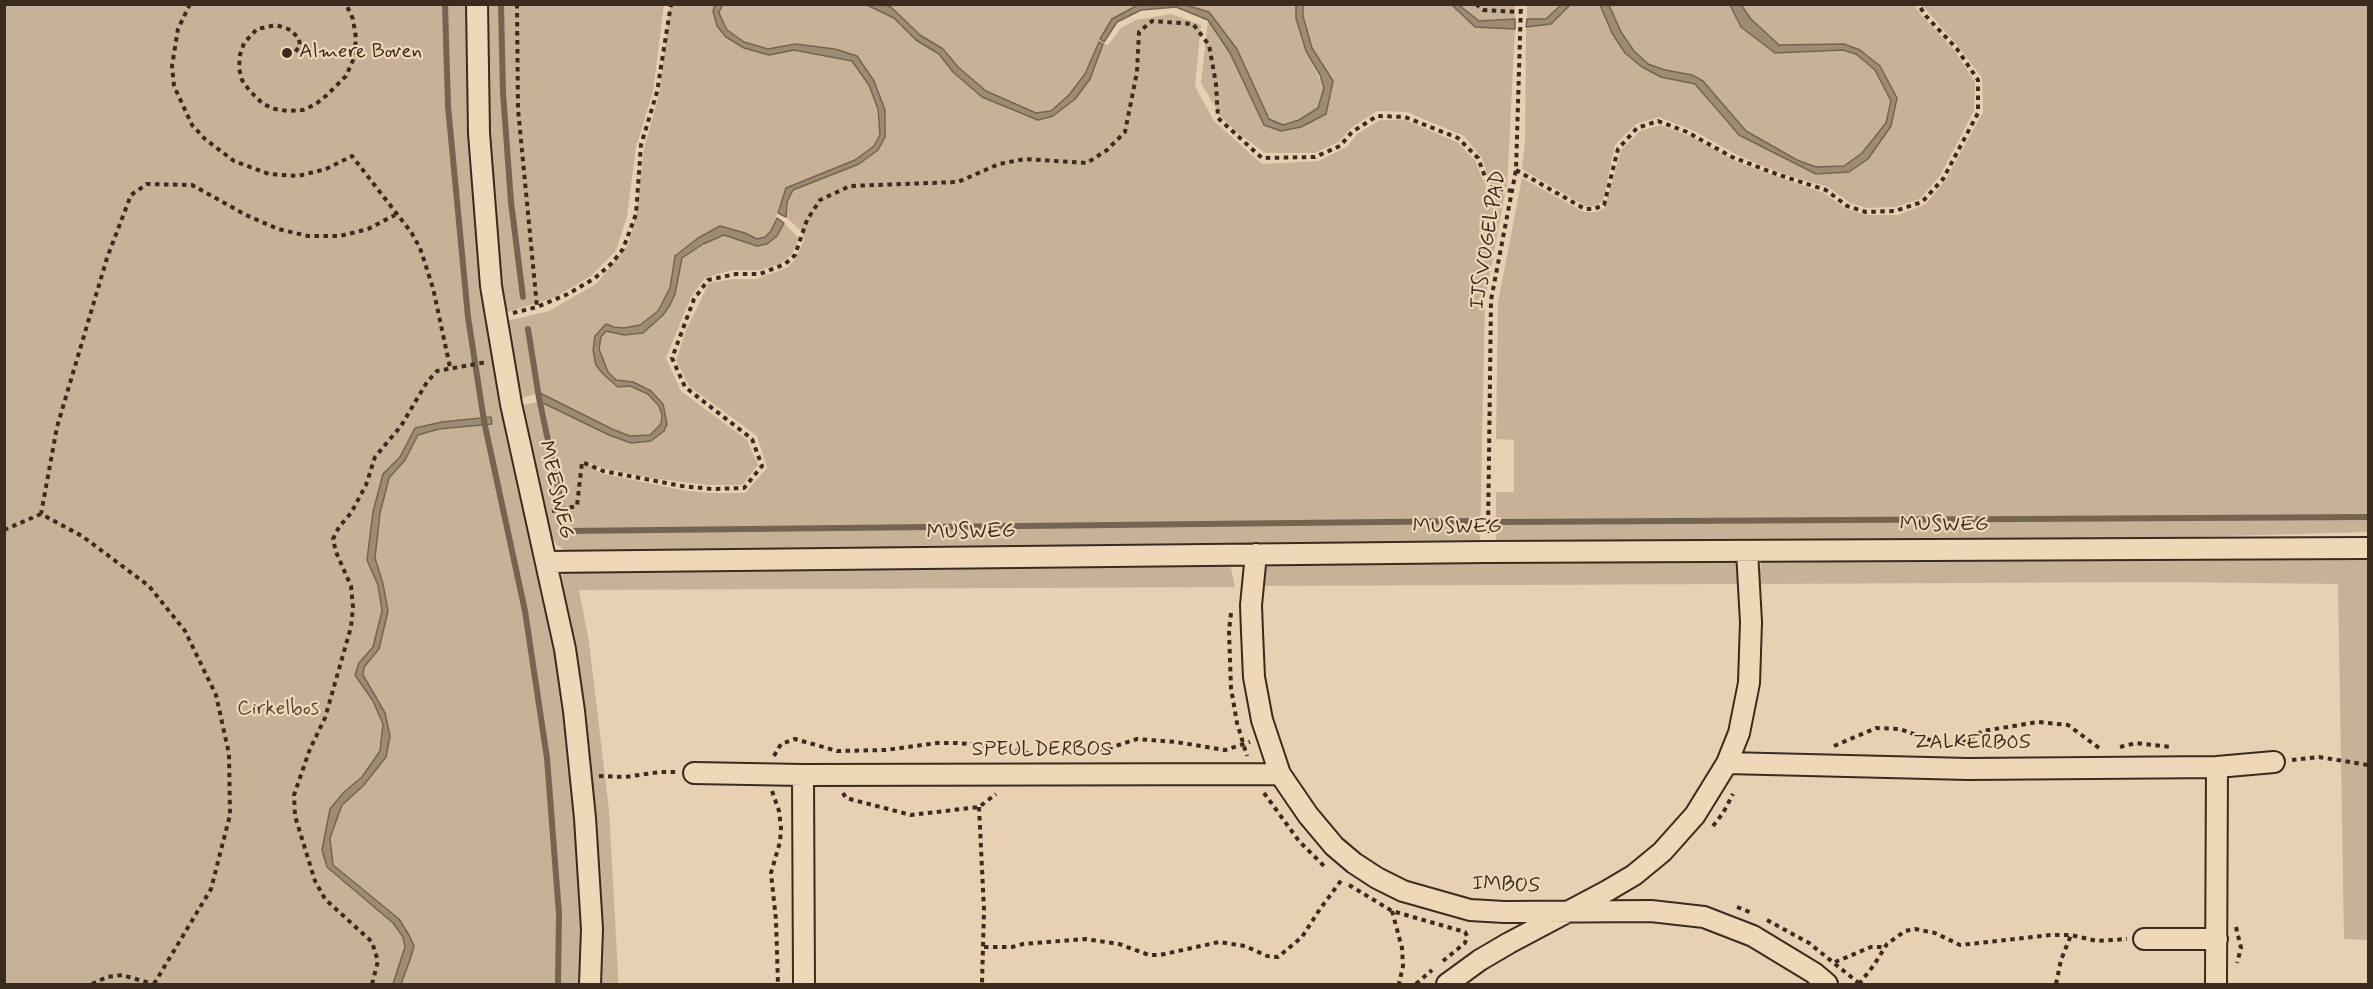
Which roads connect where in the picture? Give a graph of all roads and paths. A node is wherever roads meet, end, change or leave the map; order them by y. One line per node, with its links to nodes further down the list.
1 (190, 4): 13 (path)
2 (346, 4): 10 (path)
3 (477, 4): 17 (street, MEESWEG)
4 (517, 4): 5 (path)
5 (671, 4)
6 (1476, 4): 9 (path)
7 (1521, 4): 9 (path, IJSVOGELPAD)
8 (1918, 4): 11 (path)
9 (1521, 12): 11 (path, IJSVOGELPAD)
10 (287, 53)
11 (1516, 170): 12 (path, IJSVOGELPAD)
12 (1512, 191): 17 (path); 21 (path, IJSVOGELPAD)
13 (395, 214): 15 (path); 16 (path)
14 (485, 362): 15 (path)
15 (450, 367): 51 (path)
16 (41, 514): 18 (path); 50 (path)
17 (534, 514): 23 (street, MEESWEG)
18 (4, 530)
19 (2368, 548): 20 (street, MUSWEG)
20 (1747, 551): 21 (street, MUSWEG); 29 (street, IMBOS)
21 (1488, 552): 22 (street, MUSWEG)
22 (1256, 554): 23 (street, MUSWEG); 34 (street, IMBOS)
23 (547, 562): 35 (street, MEESWEG)
24 (2115, 748): 25 (path)
25 (2177, 749)
26 (1826, 750): 27 (path)
27 (2104, 751)
28 (2274, 762): 31 (path); 32 (street, ZALKERBOS)
29 (1727, 763): 30 (street, ZALKERBOS); 42 (street, IMBOS)
30 (1748, 763): 32 (street, ZALKERBOS); 38 (path)
31 (2368, 765)
32 (2217, 767): 45 (street)
33 (694, 773): 35 (path); 36 (street, SPEULDERBOS)
34 (1280, 774): 36 (street, SPEULDERBOS); 39 (street, IMBOS)
35 (581, 776): 52 (street, MEESWEG)
36 (803, 776): 53 (street)
37 (979, 807): 46 (path)
38 (1707, 833)
39 (1354, 863): 42 (street, IMBOS); 46 (path)
40 (1734, 907): 48 (path)
41 (1392, 911): 55 (path)
42 (1568, 912): 56 (street); 57 (street)
43 (2072, 935): 44 (path); 47 (path); 59 (path)
44 (2144, 939): 45 (street)
45 (2217, 939): 60 (street)
46 (984, 947): 54 (path)
47 (1884, 948): 48 (path); 58 (path)
48 (1834, 962): 58 (path)
49 (92, 984): 50 (path)
50 (153, 984)
51 (372, 984)
52 (590, 984)
53 (804, 984)
54 (982, 984)
55 (1399, 984)
56 (1447, 984)
57 (1827, 984)
58 (1859, 984)
59 (2056, 984)
60 (2216, 984)

